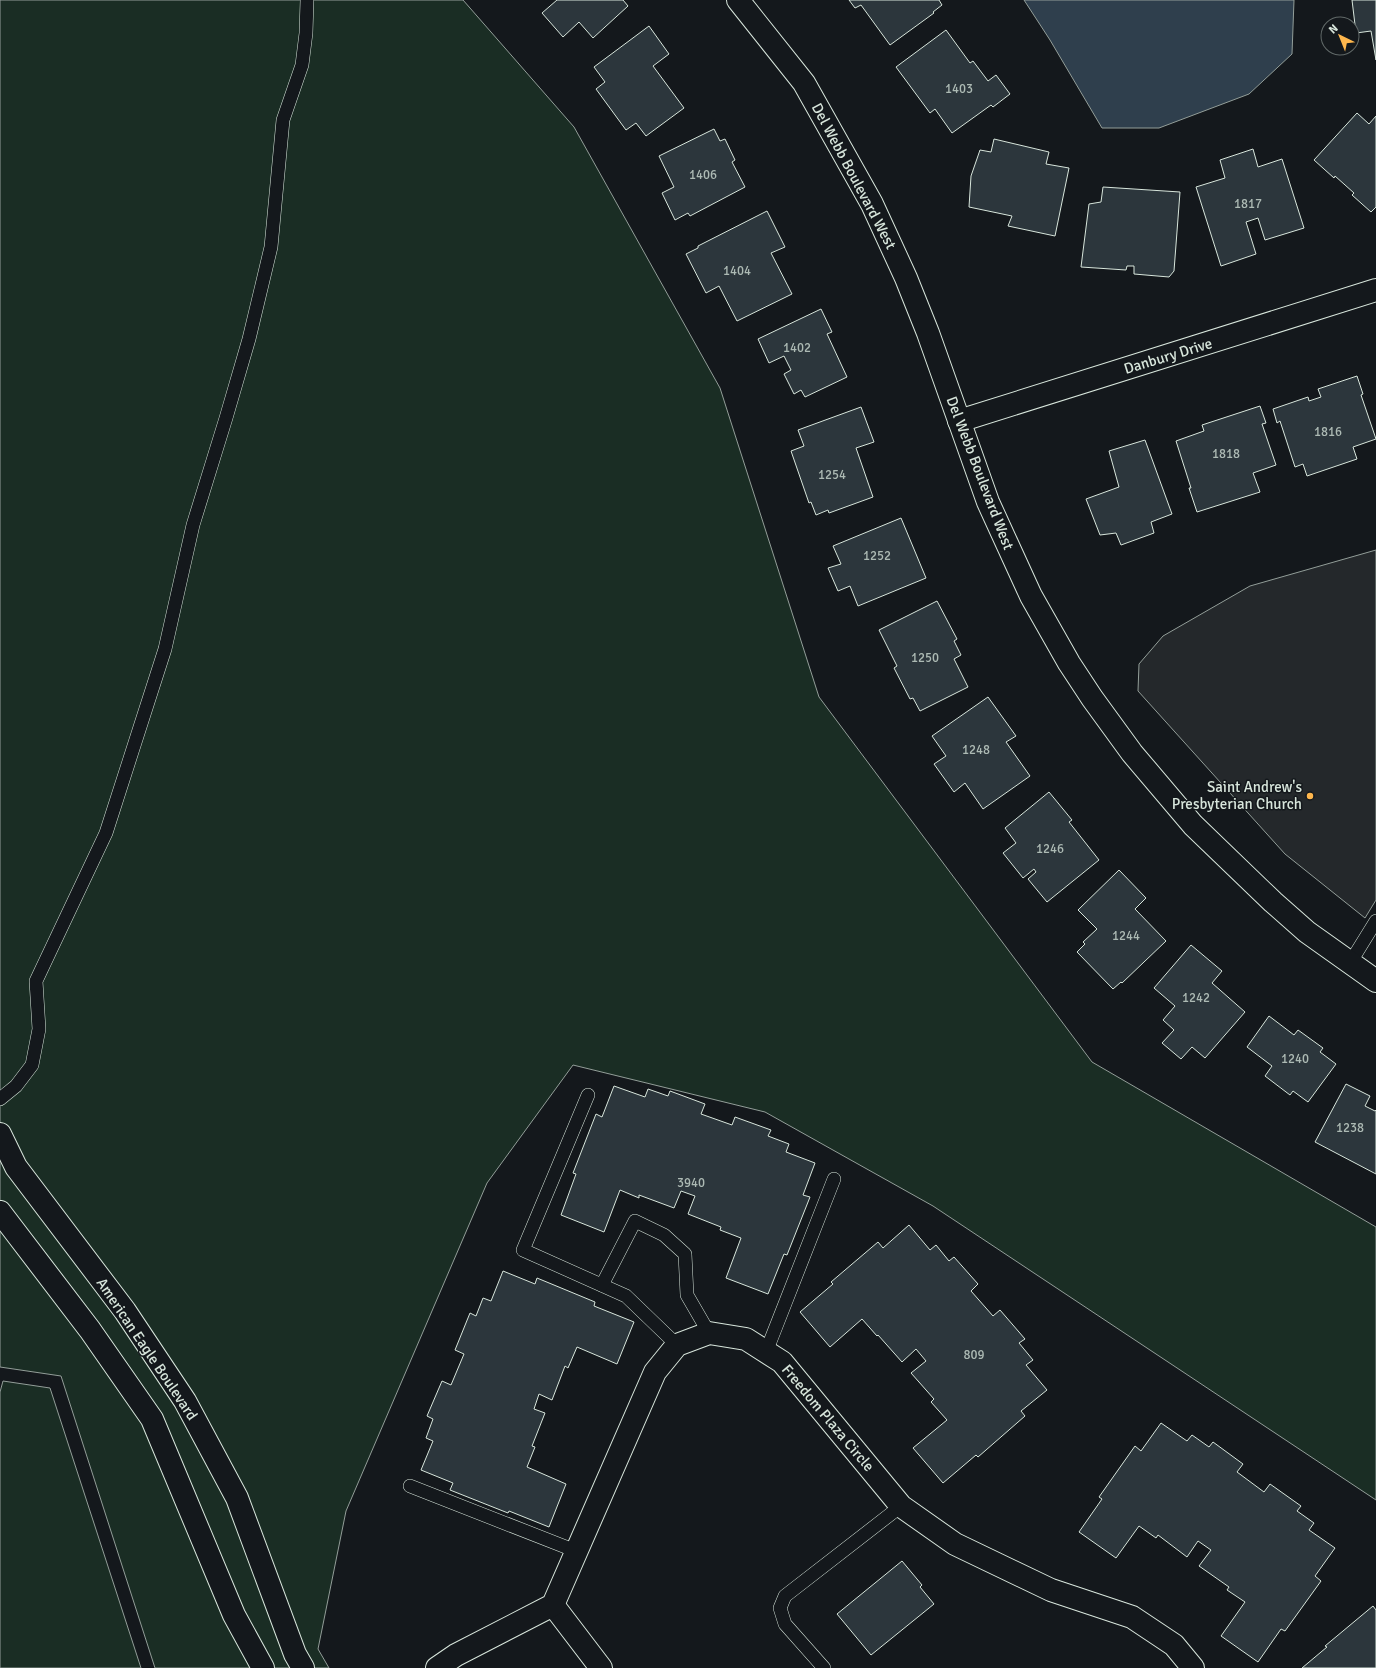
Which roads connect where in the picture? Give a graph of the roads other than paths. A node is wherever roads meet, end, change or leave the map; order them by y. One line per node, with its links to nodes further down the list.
1 (306, 0): 9 (lane)
2 (738, 0): 4 (street, Del Webb Boulevard West)
3 (1376, 290): 4 (street, Danbury Drive)
4 (960, 421): 6 (street, Del Webb Boulevard West)
5 (1376, 922): 6 (lane)
6 (1350, 963): 7 (street, Del Webb Boulevard West)
7 (1376, 981)
8 (588, 1095): 13 (lane)
9 (0, 1099)
10 (0, 1134): 22 (street, American Eagle Boulevard)
11 (834, 1179): 16 (lane)
12 (0, 1212): 21 (street)
13 (602, 1285): 14 (lane); 15 (lane)
14 (709, 1332): 15 (street); 16 (street, Freedom Plaza Circle)
15 (676, 1345): 19 (street)
16 (766, 1352): 18 (street, Freedom Plaza Circle)
17 (410, 1486): 19 (lane)
18 (901, 1506): 25 (lane); 26 (street, Freedom Plaza Circle)
19 (576, 1551): 20 (street)
20 (553, 1605): 23 (street); 24 (street)
21 (263, 1668)
22 (303, 1668)
23 (437, 1668)
24 (601, 1668)
25 (824, 1668)
26 (1193, 1668)

